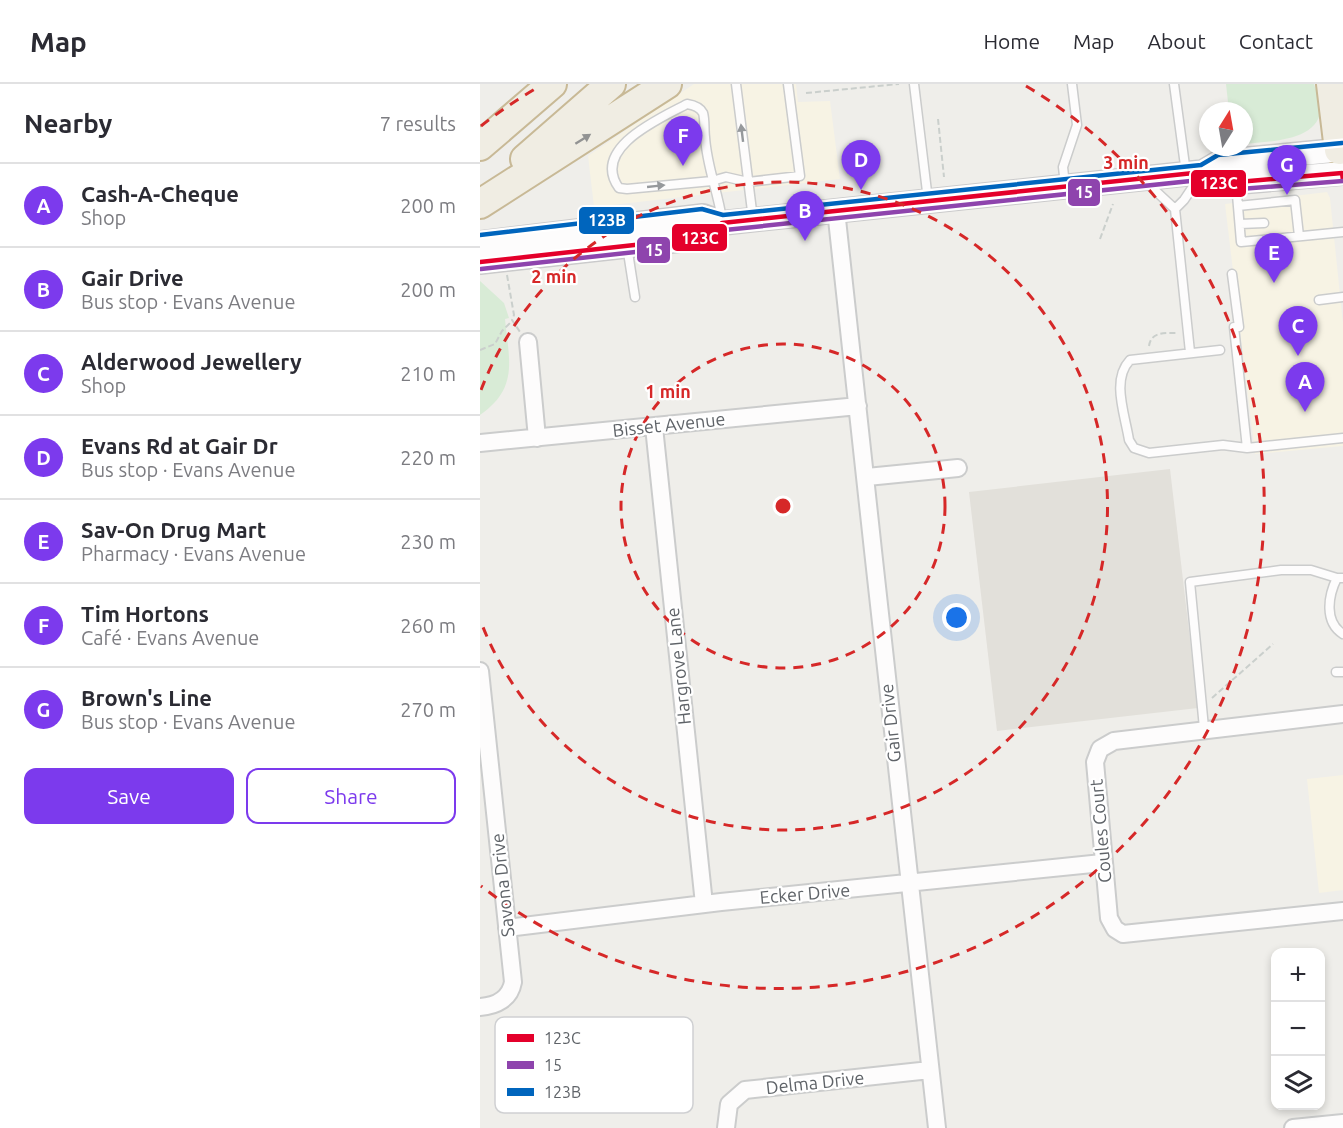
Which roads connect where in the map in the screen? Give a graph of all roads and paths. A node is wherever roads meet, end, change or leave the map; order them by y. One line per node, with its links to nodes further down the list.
1 (524, 84): 14 (highway)
2 (552, 84): 15 (highway)
3 (610, 84): 24 (highway)
4 (667, 84): 26 (highway, one-way to 4)
5 (736, 84): 21 (lane, one-way to 5)
6 (788, 84): 21 (lane)
7 (899, 84): 12 (path)
8 (914, 84): 25 (lane)
9 (1072, 84): 23 (lane)
10 (1174, 84): 17 (lane)
11 (1331, 84): 16 (highway)
12 (806, 93)
13 (938, 119): 18 (path)
14 (480, 123)
15 (480, 146)
16 (1342, 165): 17 (main road); 22 (main road)
17 (1195, 173): 19 (main road); 22 (main road); 29 (lane)
18 (944, 177)
19 (1142, 178): 23 (main road); 29 (lane)
20 (712, 181): 20 (lane, one-way to 20); 21 (lane); 35 (lane)
21 (748, 182): 32 (lane)
22 (1236, 182): 28 (lane)
23 (1066, 186): 25 (main road)
24 (480, 197)
25 (928, 201): 30 (main road)
26 (480, 204)
27 (1113, 204): 39 (path)
28 (1238, 206): 31 (lane); 36 (lane)
29 (1175, 209): 48 (lane)
30 (836, 210): 32 (main road); 54 (street, Gair Drive)
31 (1297, 219): 33 (lane); 38 (lane)
32 (753, 220): 35 (main road)
33 (1285, 220)
34 (1264, 223): 36 (lane)
35 (722, 224): 40 (main road); 41 (main road)
36 (1240, 225): 38 (lane)
37 (1343, 232): 38 (lane)
38 (1299, 236)
39 (1100, 239)
40 (480, 243)
41 (627, 246): 42 (main road); 44 (lane)
42 (494, 264): 47 (path)
43 (1232, 274): 59 (lane)
44 (635, 297)
45 (1343, 297): 46 (lane)
46 (1319, 300)
47 (512, 320): 49 (path); 50 (path)
48 (1188, 332): 52 (lane); 53 (path)
49 (528, 342): 56 (street)
50 (480, 350)
51 (1220, 350): 52 (lane)
52 (1190, 352): 53 (lane)
53 (1147, 357): 59 (lane)
54 (858, 406): 55 (street, Bisset Avenue); 61 (street, Gair Drive)
55 (654, 427): 56 (street, Bisset Avenue); 71 (street, Hargrove Lane)
56 (537, 438): 58 (street, Bisset Avenue)
57 (1343, 438): 59 (lane)
58 (480, 443)
59 (1247, 448)
60 (958, 468): 61 (street)
61 (867, 477): 70 (street, Gair Drive)
62 (1340, 578): 63 (lane); 66 (lane)
63 (1343, 634)
64 (1272, 644): 66 (path)
65 (480, 671): 73 (street, Savona Drive)
66 (1202, 708): 68 (lane)
67 (1343, 714): 68 (street, Coules Court)
68 (1204, 729): 69 (street, Coules Court)
69 (1102, 863): 70 (street, Ecker Drive); 72 (street, Coules Court)
70 (908, 884): 71 (street, Ecker Drive); 75 (street, Gair Drive)
71 (704, 904): 73 (street, Ecker Drive)
72 (1343, 911)
73 (507, 928): 74 (street, Savona Drive)
74 (480, 1007)
75 (930, 1070): 77 (street, Delma Drive); 78 (street, Gair Drive)
76 (1343, 1123): 79 (street)
77 (726, 1128)
78 (937, 1128)
79 (1293, 1128)

